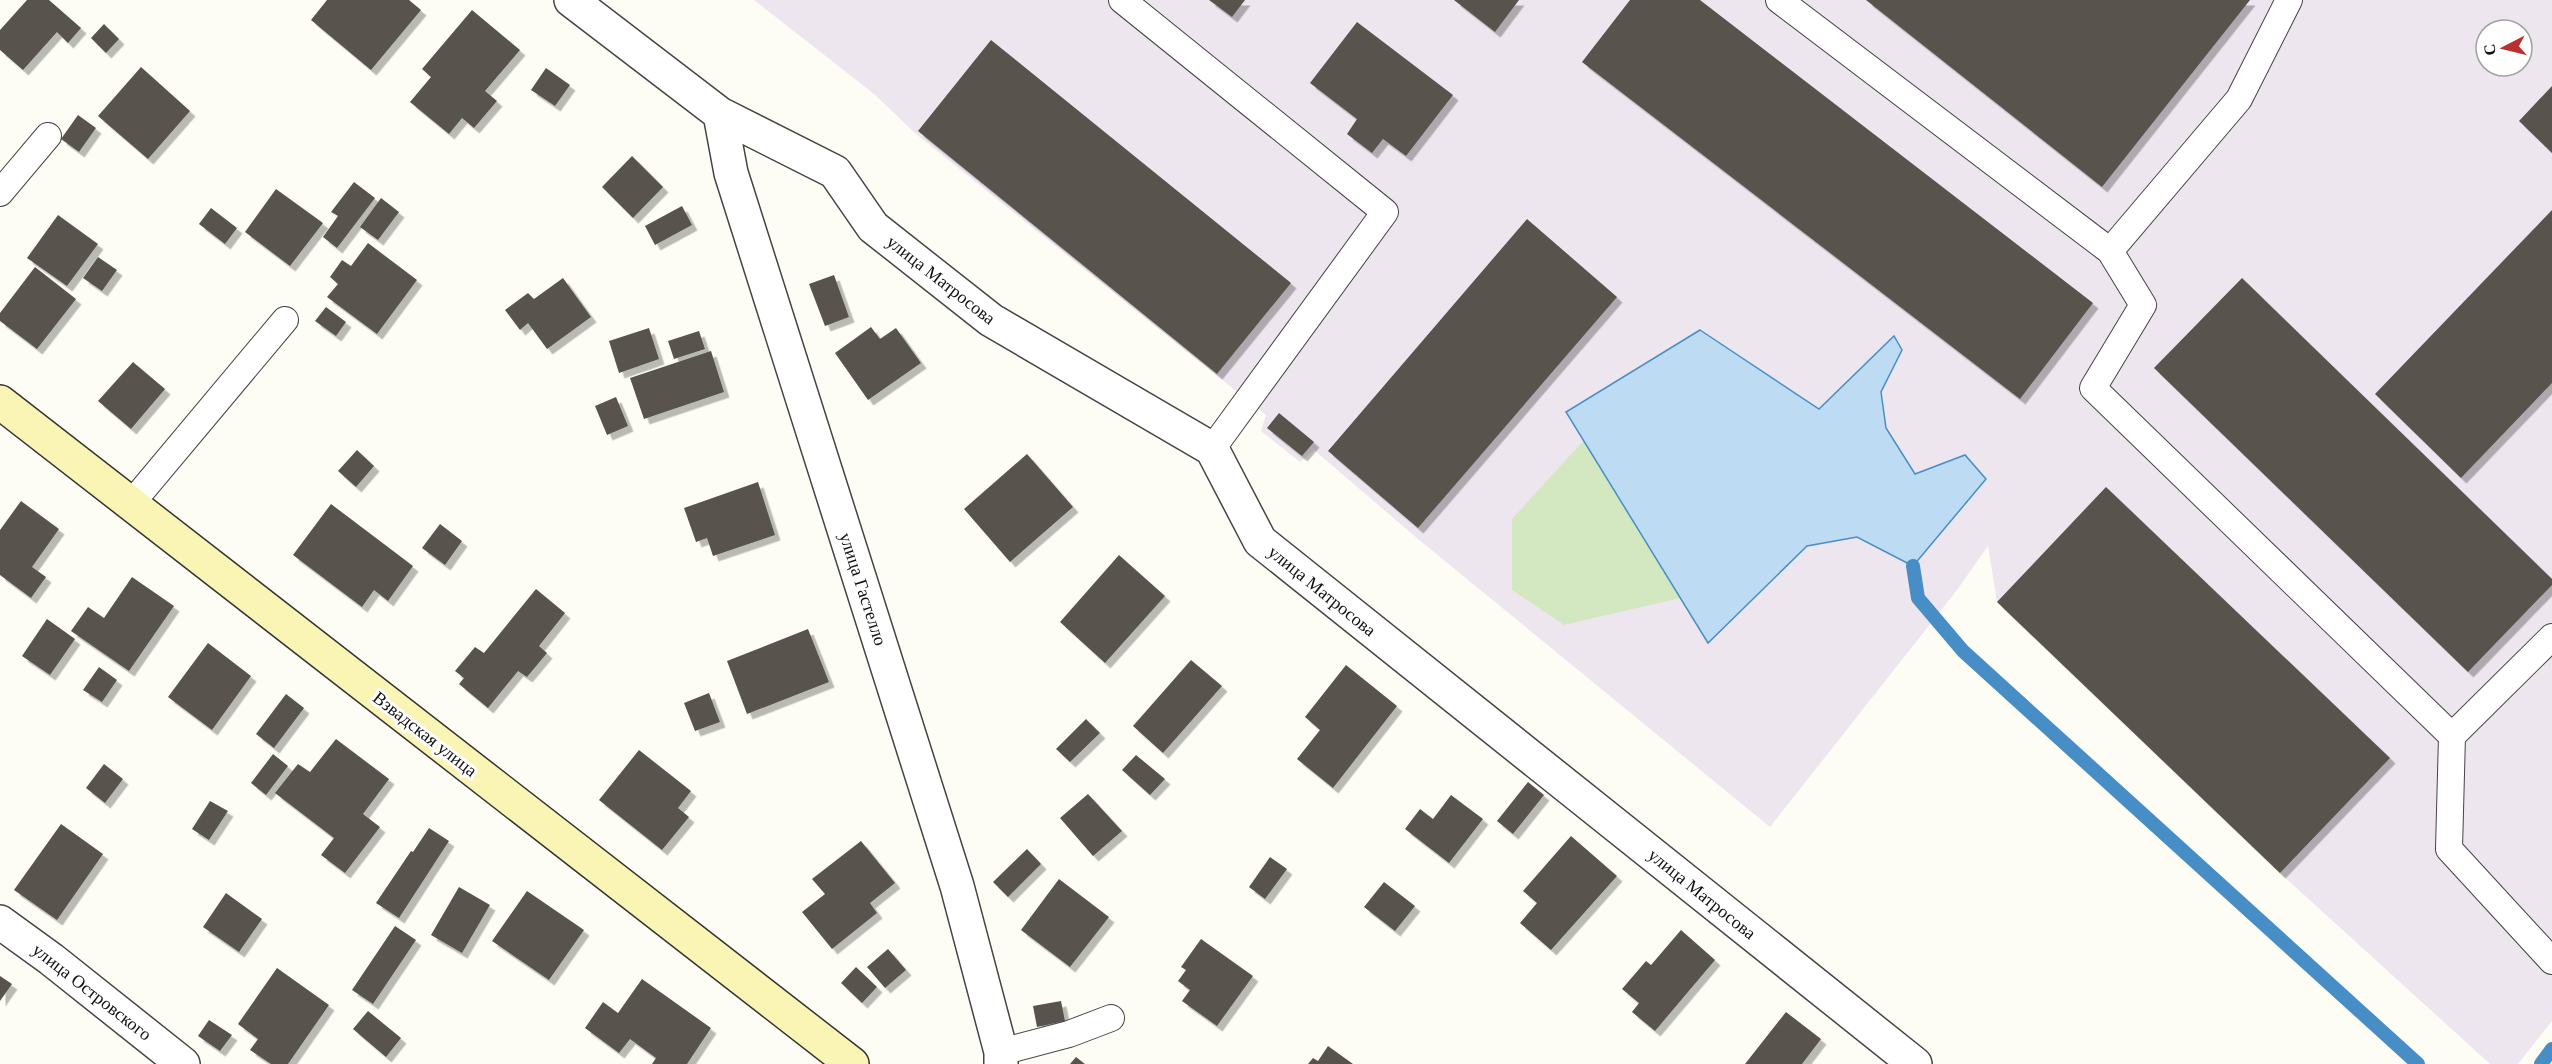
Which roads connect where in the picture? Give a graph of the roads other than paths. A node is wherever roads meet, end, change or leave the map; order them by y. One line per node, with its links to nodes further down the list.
1 (571, 0): 5 (street, улица Матросова)
2 (1122, 0): 11 (lane)
3 (1779, 0): 8 (lane)
4 (2289, 0): 8 (lane)
5 (720, 114): 11 (street, улица Матросова); 18 (street, улица Гастелло)
6 (48, 136): 7 (lane)
7 (0, 193)
8 (2110, 251): 14 (lane)
9 (285, 320): 12 (lane)
10 (0, 402): 12 (street, Взвадская улица)
11 (1212, 449): 21 (street, улица Матросова)
12 (130, 505): 20 (street, Взвадская улица)
13 (2552, 637): 14 (lane)
14 (2452, 736): 16 (lane)
15 (0, 922): 19 (street, улица Островского)
16 (2552, 961)
17 (1111, 1018): 18 (lane)
18 (1001, 1058)
19 (183, 1064)
20 (852, 1064)
21 (1915, 1064)

